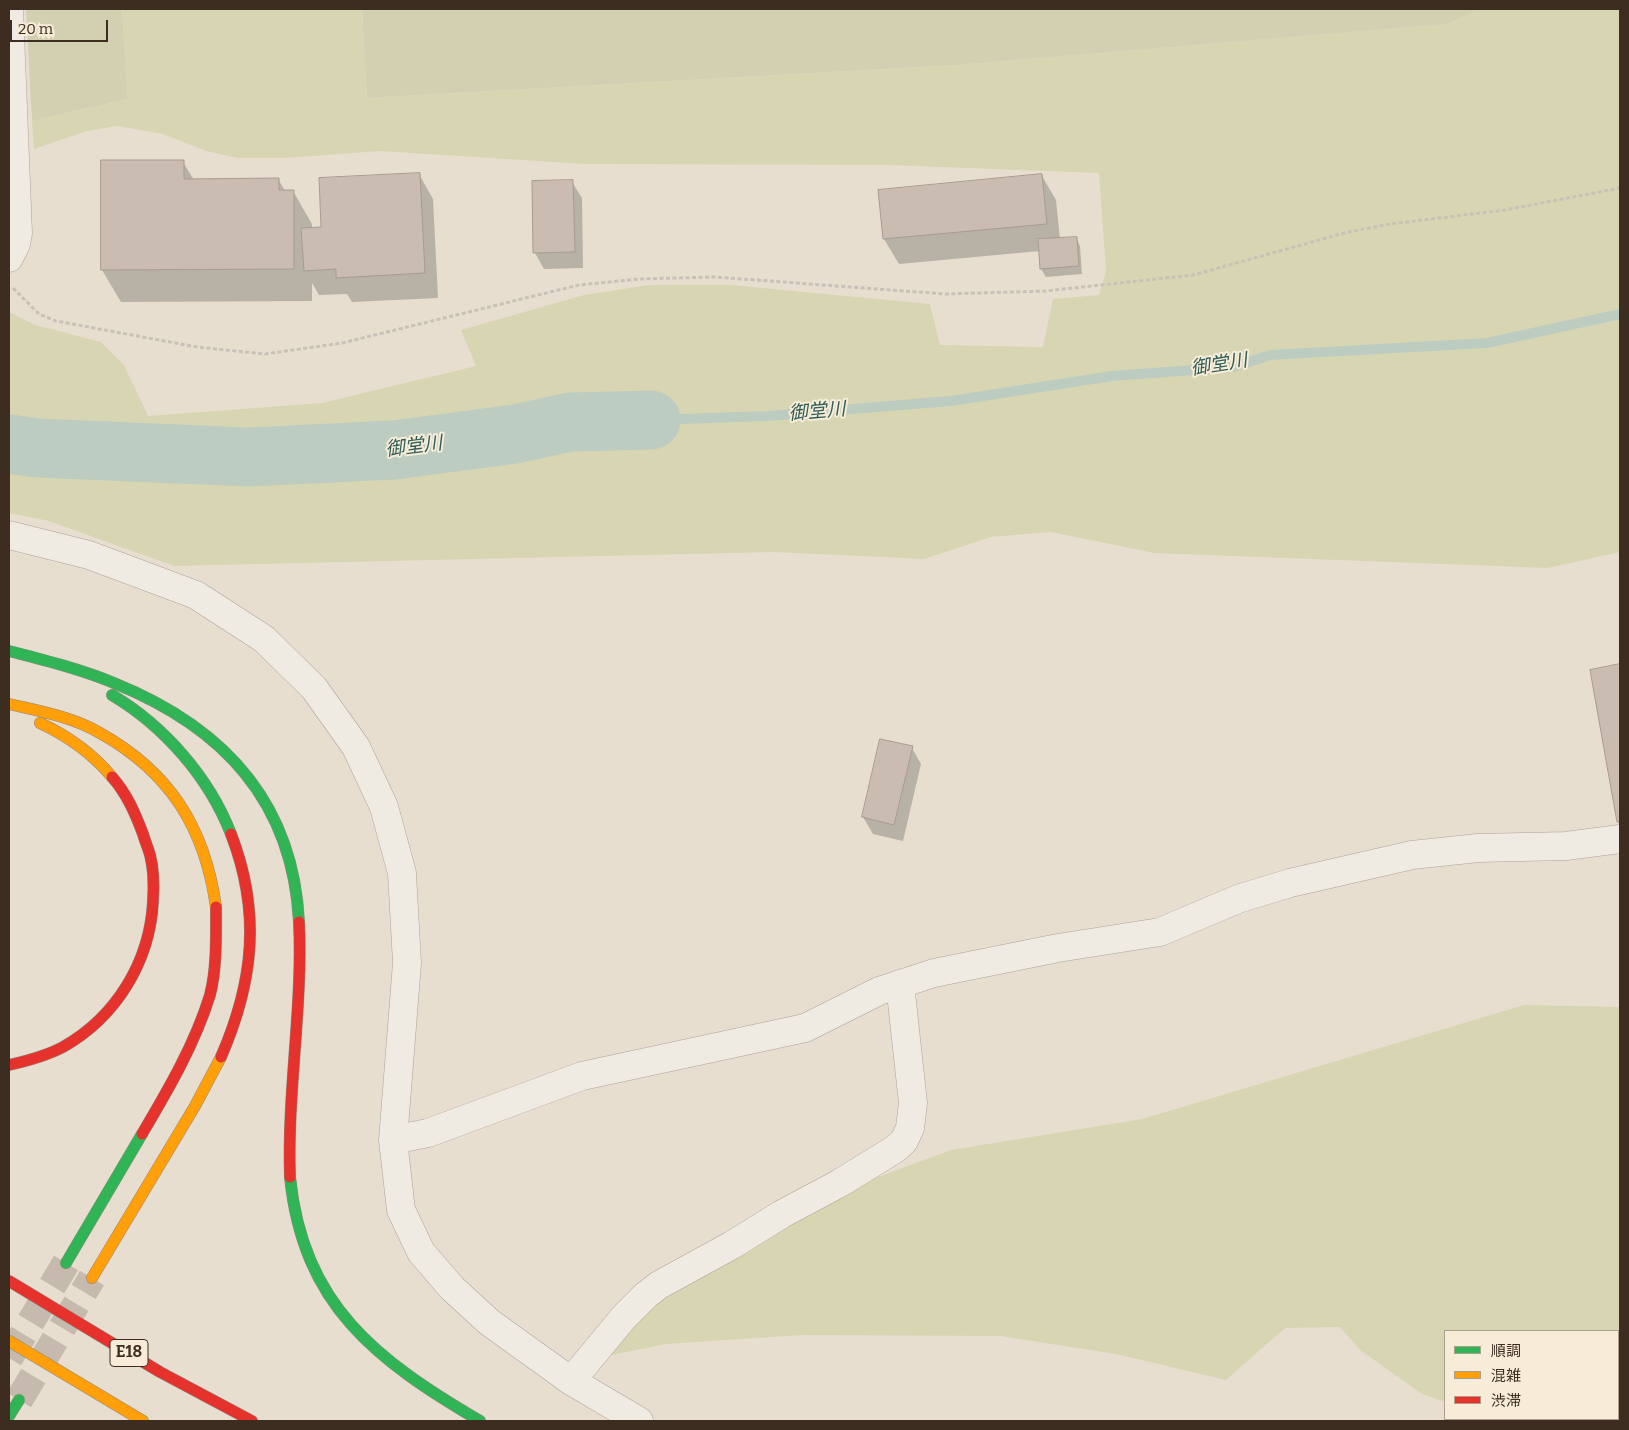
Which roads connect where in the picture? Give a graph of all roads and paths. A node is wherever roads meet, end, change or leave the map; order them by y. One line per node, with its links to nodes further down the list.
1 (9, 9): 3 (street)
2 (1620, 188): 4 (path)
3 (9, 258)
4 (9, 284)
5 (9, 535): 13 (street)
6 (9, 651): 7 (highway)
7 (22, 654): 15 (highway); 23 (highway)
8 (9, 704): 14 (highway)
9 (9, 709): 12 (highway)
10 (1620, 839): 11 (street)
11 (900, 984): 13 (street); 18 (street)
12 (9, 1065)
13 (393, 1140): 18 (street)
14 (66, 1263)
15 (92, 1278)
16 (9, 1281): 22 (highway, E18)
17 (9, 1341): 21 (highway)
18 (571, 1381): 24 (street)
19 (19, 1400): 20 (highway)
20 (9, 1416)
21 (143, 1421)
22 (252, 1421)
23 (480, 1421)
24 (639, 1421)

